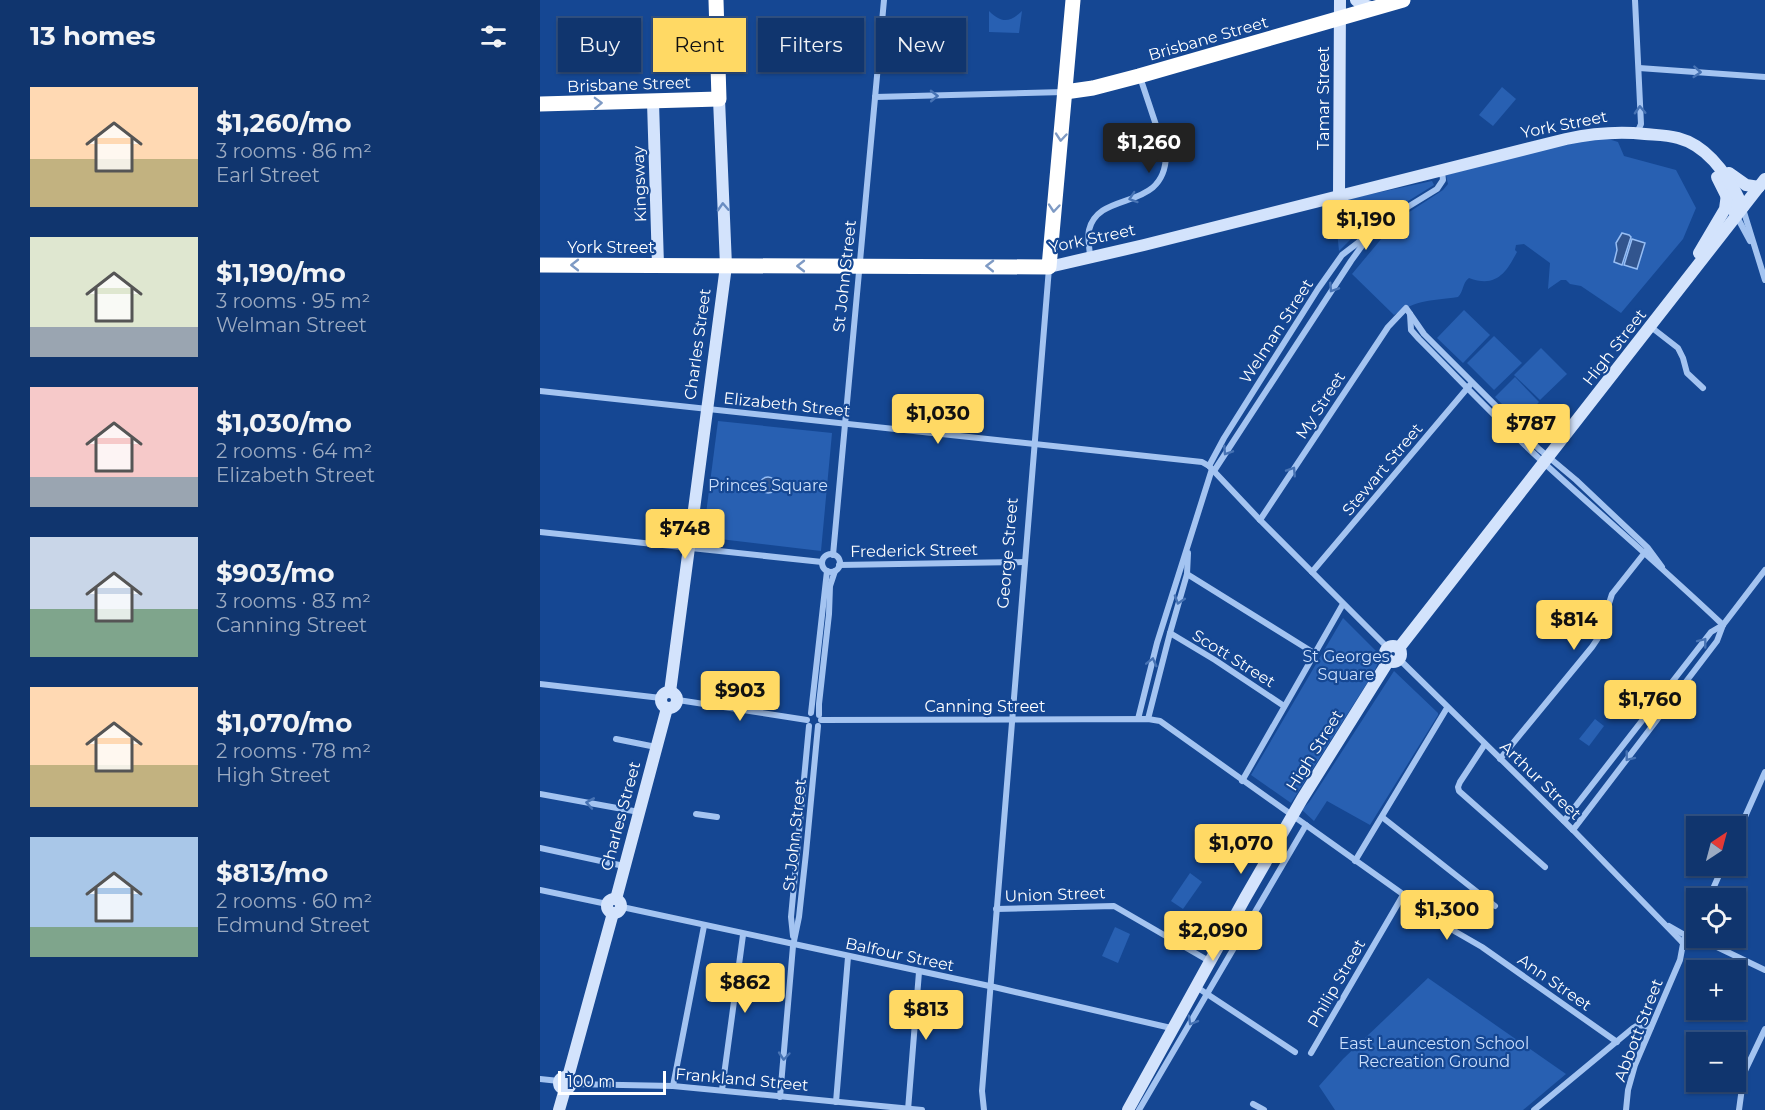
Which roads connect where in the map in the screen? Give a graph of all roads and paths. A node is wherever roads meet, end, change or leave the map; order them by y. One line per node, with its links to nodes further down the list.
1 (716, 0): 15 (highway, Charles Street)
2 (884, 0): 14 (street, St John Street)
3 (1073, 0): 13 (highway, George Street)
4 (1340, 0): 9 (street, Tamar Street)
5 (1356, 0): 8 (street)
6 (1403, 0): 8 (highway, Brisbane Street)
7 (1635, 0): 10 (street)
8 (1374, 8): 9 (highway, Brisbane Street)
9 (1340, 19): 11 (highway, Brisbane Street); 23 (street, Tamar Street)
10 (1639, 68): 12 (street, one-way to 12); 18 (street, one-way to 10)
11 (1139, 76): 13 (highway, Brisbane Street); 27 (street, one-way to 27)
12 (1765, 77)
13 (1065, 92): 14 (street, Brisbane Street, one-way to 13); 32 (highway, George Street, one-way to 32)
14 (875, 97): 30 (street, St John Street)
15 (719, 99): 16 (highway, Brisbane Street); 31 (street, Charles Street, one-way to 15)
16 (653, 102): 17 (highway, Brisbane Street, one-way to 16); 29 (street, Kingsway)
17 (540, 104)
18 (1637, 133): 19 (street, York Street); 20 (street, York Street); 22 (street, York Street)
19 (1714, 161): 21 (street); 24 (street, York Street)
20 (1442, 171): 23 (street, York Street); 25 (street, Welman Street)
21 (1762, 183): 24 (street, High Street)
22 (1727, 193): 24 (street, York Street); 33 (street)
23 (1339, 196): 27 (street, York Street)
24 (1740, 211): 26 (street); 26 (street); 33 (street, High Street)
25 (1381, 225): 50 (street, Welman Street, one-way to 50); 50 (street, Welman Street)
26 (1756, 252): 34 (street)
27 (1090, 258): 32 (street, York Street)
28 (540, 265): 29 (highway, York Street, one-way to 28)
29 (658, 265): 31 (highway, York Street)
30 (859, 265): 31 (highway, York Street, one-way to 31); 32 (highway, York Street, one-way to 30); 47 (street, St John Street)
31 (726, 266): 46 (street, Charles Street)
32 (1049, 267): 48 (street, George Street)
33 (1687, 279): 36 (street, High Street)
34 (1765, 280)
35 (1408, 310): 37 (street); 38 (street); 55 (street, My Street, one-way to 35)
36 (1651, 327): 44 (street); 49 (street, High Street)
37 (1424, 333): 38 (street); 39 (street)
38 (1419, 339): 40 (street)
39 (1433, 342): 40 (street); 41 (street)
40 (1427, 348): 42 (street)
41 (1448, 357): 42 (street); 43 (street)
42 (1442, 363): 43 (street)
43 (1470, 385): 49 (street); 66 (street, Stewart Street)
44 (1703, 388)
45 (540, 390): 46 (street, Elizabeth Street)
46 (706, 409): 47 (street, Elizabeth Street); 59 (street, Charles Street)
47 (843, 423): 48 (street, Elizabeth Street); 61 (street, St John Street)
48 (1034, 443): 50 (street, Elizabeth Street); 63 (street, George Street)
49 (1542, 456): 51 (street); 52 (street); 73 (street, High Street)
50 (1212, 469): 55 (street, Arthur Street); 58 (street, Welman Street)
51 (1576, 480): 52 (street); 53 (street)
52 (1570, 485): 54 (street)
53 (1599, 502): 54 (street); 56 (street)
54 (1594, 508): 56 (street)
55 (1260, 520): 66 (street, Arthur Street)
56 (1615, 522): 60 (street)
57 (540, 532): 59 (street)
58 (1190, 543): 67 (street, Welman Street); 83 (street, Welman Street, one-way to 58)
59 (688, 548): 62 (street); 77 (street, Charles Street)
60 (1646, 551): 69 (street); 91 (street)
61 (833, 555): 62 (street); 64 (street)
62 (822, 562): 64 (street)
63 (1024, 562): 64 (street, Frederick Street); 82 (street, George Street)
64 (833, 569): 72 (street, St John Street)
65 (1765, 570): 69 (street)
66 (1312, 572): 68 (street, Arthur Street)
67 (1187, 574): 70 (street, Welman Street, one-way to 70); 71 (street)
68 (1343, 604): 71 (street); 73 (street, Arthur Street)
69 (1723, 625): 103 (street, one-way to 69); 105 (street, one-way to 105)
70 (1170, 633): 78 (street, Scott Street); 81 (street, Welman Street)
71 (1314, 653): 78 (street)
72 (821, 654): 74 (street, St John Street); 75 (street, St John Street)
73 (1394, 654): 79 (street, Arthur Street); 98 (street, High Street)
74 (815, 681): 75 (street); 80 (street, St John Street)
75 (822, 681): 84 (street, St John Street)
76 (540, 684): 77 (street)
77 (669, 700): 85 (street); 88 (street, Charles Street)
78 (1284, 706): 93 (street)
79 (1448, 708): 87 (street, Arthur Street); 101 (street)
80 (811, 713): 84 (street); 85 (street)
81 (1148, 718): 83 (street, Canning Street); 93 (street, Ann Street)
82 (1011, 719): 83 (street, Canning Street); 84 (street, Canning Street); 116 (street, George Street)
83 (1138, 719)
84 (819, 721): 85 (street); 90 (street, St John Street)
85 (808, 723): 89 (street, St John Street)
86 (616, 739): 88 (street)
87 (1485, 744): 91 (street, Arthur Street); 111 (street)
88 (657, 748): 95 (street, Charles Street)
89 (807, 749): 90 (street); 97 (street, St John Street)
90 (816, 749): 102 (street, St John Street)
91 (1500, 759): 103 (street, Arthur Street)
92 (1765, 772): 99 (street)
93 (1242, 781): 98 (street, Ann Street)
94 (540, 794): 95 (street, one-way to 94)
95 (639, 812): 110 (street, Charles Street)
96 (696, 814): 100 (street)
97 (801, 816): 102 (street); 107 (street, St John Street)
98 (1292, 816): 104 (street, Ann Street); 129 (street, High Street)
99 (1745, 816)
100 (717, 817)
101 (1382, 817): 109 (street); 115 (street)
102 (810, 818): 108 (street, St John Street)
103 (1564, 821): 105 (street, Arthur Street)
104 (1306, 825): 109 (street, Ann Street); 134 (street)
105 (1573, 830): 117 (street, Arthur Street)
106 (540, 848): 110 (street)
107 (799, 848): 108 (street); 123 (street, St John Street)
108 (807, 849): 123 (street, St John Street)
109 (1355, 861): 113 (street, Ann Street)
110 (624, 866): 114 (street, Charles Street)
111 (1545, 867)
112 (540, 890): 114 (street, Balfour Street)
113 (1403, 895): 138 (street, Ann Street); 140 (street, Philip Street)
114 (615, 906): 118 (street, Balfour Street); 142 (street, Charles Street)
115 (1495, 906)
116 (996, 909): 129 (street, Union Street); 132 (street, George Street)
117 (1664, 922): 119 (street, Arthur Street); 122 (street, Arthur Street)
118 (705, 926): 120 (street, Balfour Street); 143 (street)
119 (1686, 933)
120 (743, 935): 123 (street, Balfour Street); 144 (street)
121 (1686, 938): 122 (street)
122 (1682, 943): 124 (street); 128 (street, Abbott Street)
123 (793, 946): 127 (street, Balfour Street); 145 (street, St John Street, one-way to 145)
124 (1686, 946)
125 (1691, 948): 128 (street, Abbott Street)
126 (1719, 948): 130 (street)
127 (848, 957): 131 (street, Balfour Street); 146 (street)
128 (1680, 960): 135 (street, Abbott Street)
129 (1209, 961): 133 (street, High Street)
130 (1765, 970)
131 (919, 972): 132 (street, Balfour Street); 148 (street)
132 (990, 986): 136 (street, Balfour Street); 151 (street, George Street)
133 (1195, 986): 134 (street); 136 (street, High Street)
134 (1208, 994): 139 (street); 153 (street, one-way to 153)
135 (1652, 1027): 138 (street); 156 (street, Abbott Street)
136 (1172, 1028): 152 (street, High Street)
137 (1765, 1029): 157 (street)
138 (1617, 1042): 155 (street)
139 (1295, 1052)
140 (1311, 1053)
141 (540, 1079): 142 (street, Frankland Street)
142 (566, 1083): 143 (street, Frankland Street); 149 (street, Charles Street)
143 (673, 1086): 144 (street, Frankland Street)
144 (722, 1090): 145 (street, Frankland Street)
145 (780, 1097): 146 (street, Frankland Street)
146 (836, 1102): 148 (street, Frankland Street)
147 (1253, 1104): 154 (street)
148 (909, 1109): 150 (street, Frankland Street)
149 (559, 1110)
150 (922, 1110)
151 (984, 1110)
152 (1128, 1110)
153 (1140, 1110)
154 (1264, 1110)
155 (1534, 1110)
156 (1626, 1110)
157 (1739, 1110)

